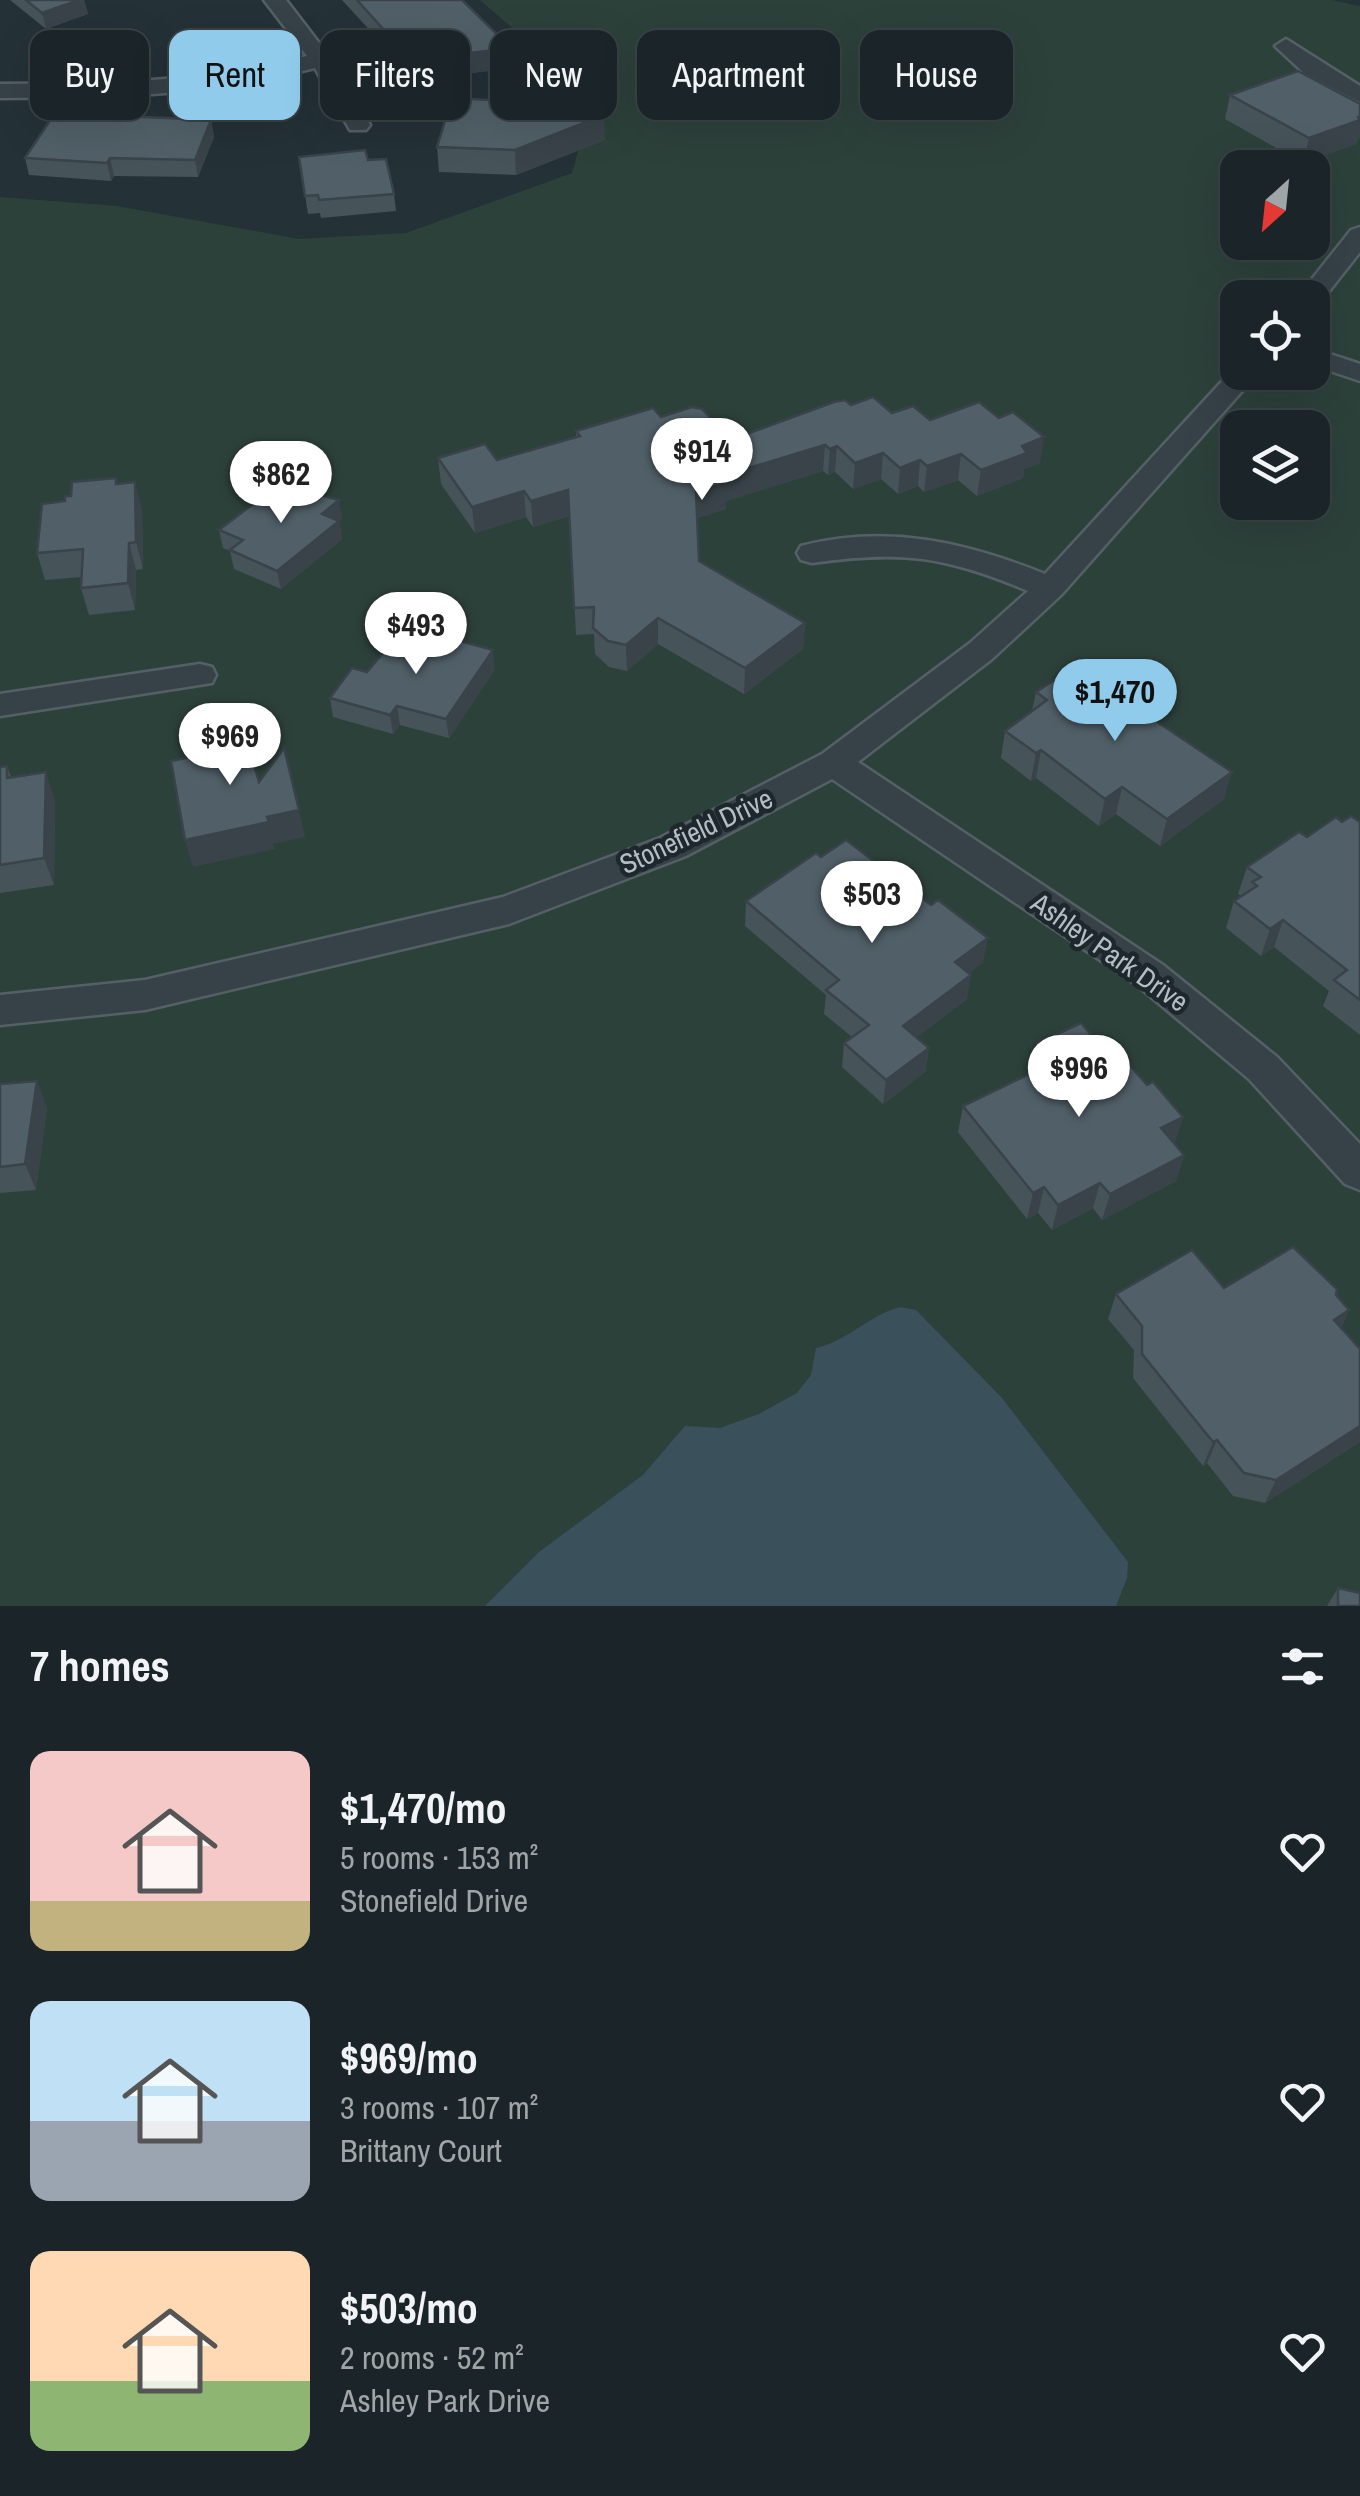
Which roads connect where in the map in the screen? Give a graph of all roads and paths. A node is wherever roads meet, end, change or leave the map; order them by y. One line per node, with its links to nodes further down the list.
1 (275, 0): 3 (street)
2 (1286, 46): 5 (street)
3 (320, 60): 4 (street)
4 (0, 91)
5 (1360, 95)
6 (355, 120): 7 (street)
7 (358, 125)
8 (1360, 235): 9 (street)
9 (1324, 280)
10 (1330, 362): 11 (street)
11 (1360, 373)
12 (1230, 390): 14 (street, Stonefield Drive)
13 (812, 553): 14 (street)
14 (1050, 588): 17 (street, Stonefield Drive)
15 (200, 675): 16 (street)
16 (0, 705)
17 (834, 763): 18 (street, Stonefield Drive); 19 (street, Ashley Park Drive)
18 (0, 1010)
19 (1360, 1172)

